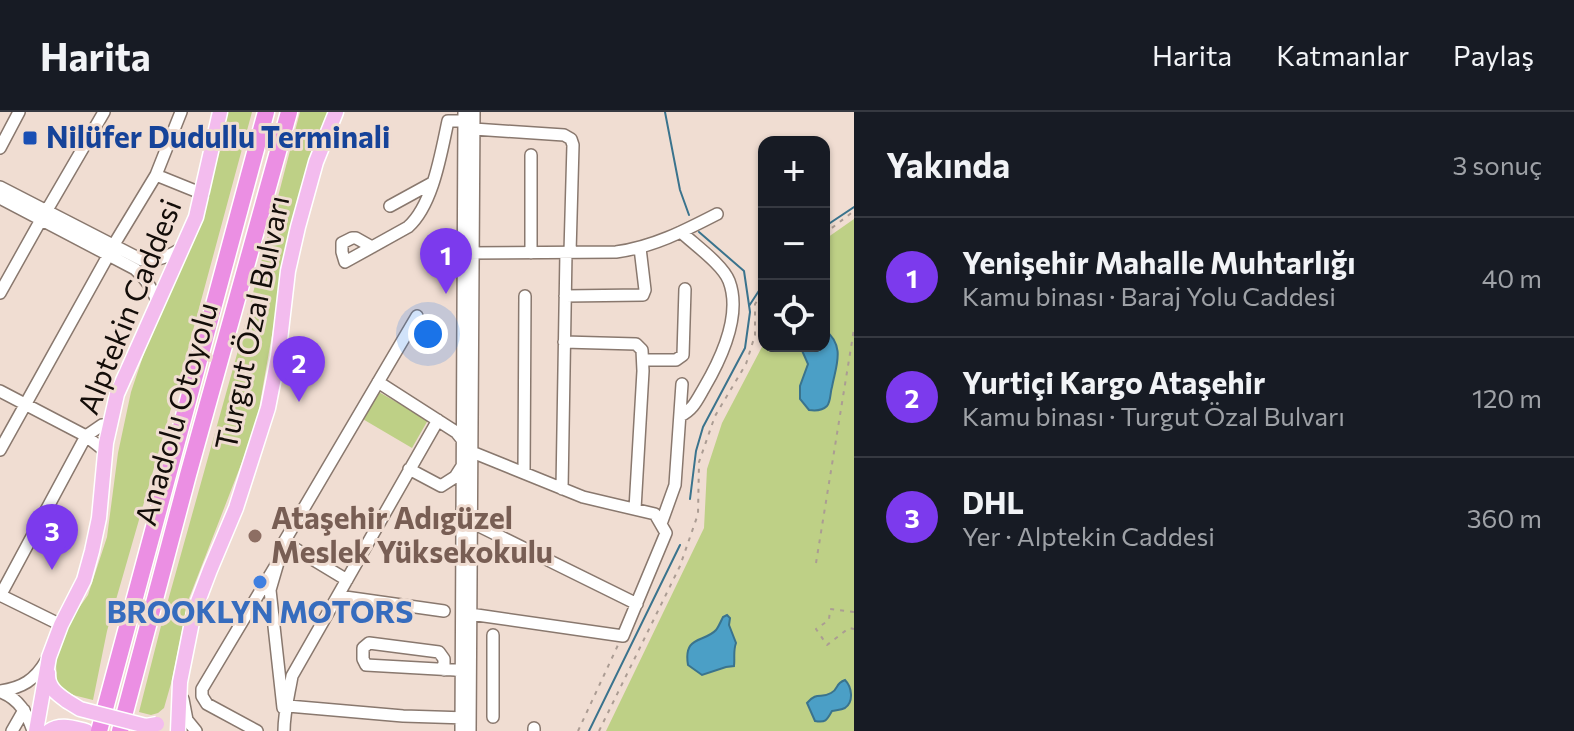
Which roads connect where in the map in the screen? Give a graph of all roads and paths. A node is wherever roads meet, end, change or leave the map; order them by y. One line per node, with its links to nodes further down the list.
1 (19, 112): 12 (street)
2 (104, 112): 21 (street)
3 (181, 112): 14 (street)
4 (220, 112): 17 (main road, Alptekin Caddesi)
5 (266, 112): 91 (highway, Anadolu Otoyolu)
6 (289, 112): 92 (highway, Anadolu Otoyolu)
7 (336, 112): 79 (main road, Turgut Özal Bulvarı)
8 (474, 112): 11 (street)
9 (448, 117): 10 (street); 15 (street)
10 (464, 117): 30 (street)
11 (474, 129): 29 (street); 30 (street)
12 (0, 148)
13 (531, 155): 31 (street)
14 (156, 175): 17 (street); 28 (street)
15 (432, 183): 19 (street); 26 (street)
16 (0, 187): 21 (street)
17 (203, 194): 25 (main road, Alptekin Caddesi)
18 (0, 198): 21 (street)
19 (390, 206)
20 (854, 211): 23 (path)
21 (44, 214): 28 (street); 33 (street)
22 (717, 214): 24 (street)
23 (830, 229)
24 (681, 232): 27 (street); 46 (street)
25 (184, 247): 28 (street); 37 (main road, Alptekin Caddesi)
26 (372, 247)
27 (640, 248): 29 (street); 35 (street)
28 (111, 250): 37 (street); 45 (street)
29 (568, 252): 31 (street); 35 (street)
30 (467, 253): 31 (street); 50 (street); 53 (street)
31 (531, 253)
32 (685, 289): 41 (street)
33 (0, 293)
34 (525, 296): 56 (street)
35 (565, 296): 40 (street)
36 (758, 300): 100 (path)
37 (158, 303): 48 (main road, Alptekin Caddesi)
38 (417, 316): 42 (street)
39 (854, 329): 63 (path)
40 (564, 342): 41 (street); 57 (street)
41 (643, 360): 58 (street)
42 (378, 382): 47 (street); 61 (street)
43 (682, 384): 46 (street)
44 (0, 391): 45 (street)
45 (27, 405): 49 (street); 51 (street)
46 (680, 416): 59 (street)
47 (438, 420): 50 (street); 55 (street)
48 (109, 426): 49 (street); 52 (main road, Alptekin Caddesi)
49 (86, 436): 52 (street); 65 (street)
50 (462, 439): 53 (street); 54 (street)
51 (0, 450)
52 (105, 451): 71 (main road, Alptekin Caddesi)
53 (472, 452): 54 (street); 56 (street); 60 (street)
54 (462, 466): 55 (street); 77 (street)
55 (409, 469): 64 (street)
56 (524, 473): 57 (street)
57 (562, 489): 58 (street)
58 (635, 509): 59 (street)
59 (658, 519): 67 (street)
60 (471, 525): 67 (street); 70 (street)
61 (284, 542): 62 (street); 64 (street)
62 (279, 560): 82 (street); 95 (street)
63 (816, 563)
64 (347, 580): 66 (street)
65 (0, 596): 71 (street)
66 (338, 596): 68 (street); 82 (street)
67 (637, 604): 74 (street)
68 (444, 611)
69 (854, 612): 72 (path)
70 (470, 614): 74 (street); 77 (street)
71 (61, 625): 75 (main road, Alptekin Caddesi)
72 (854, 629)
73 (493, 635): 76 (street)
74 (623, 636): 86 (path)
75 (49, 657): 79 (main road, bridge); 80 (street); 88 (main road, Alptekin Caddesi)
76 (493, 663): 77 (street); 84 (street)
77 (466, 667): 78 (street); 85 (street)
78 (444, 670): 78 (street)
79 (180, 682): 93 (main road, Turgut Özal Bulvarı); 94 (street)
80 (0, 692): 81 (street)
81 (24, 710): 87 (street); 88 (street)
82 (286, 711): 83 (street); 96 (street)
83 (403, 716): 85 (street); 97 (street)
84 (493, 717)
85 (465, 718): 98 (street); 99 (street)
86 (579, 730)
87 (12, 731)
88 (34, 731)
89 (49, 731): 90 (main road)
90 (86, 731)
91 (99, 731)
92 (120, 731)
93 (178, 731)
94 (196, 731)
95 (257, 731)
96 (284, 731)
97 (402, 731)
98 (461, 731)
99 (470, 731)
100 (599, 731)

